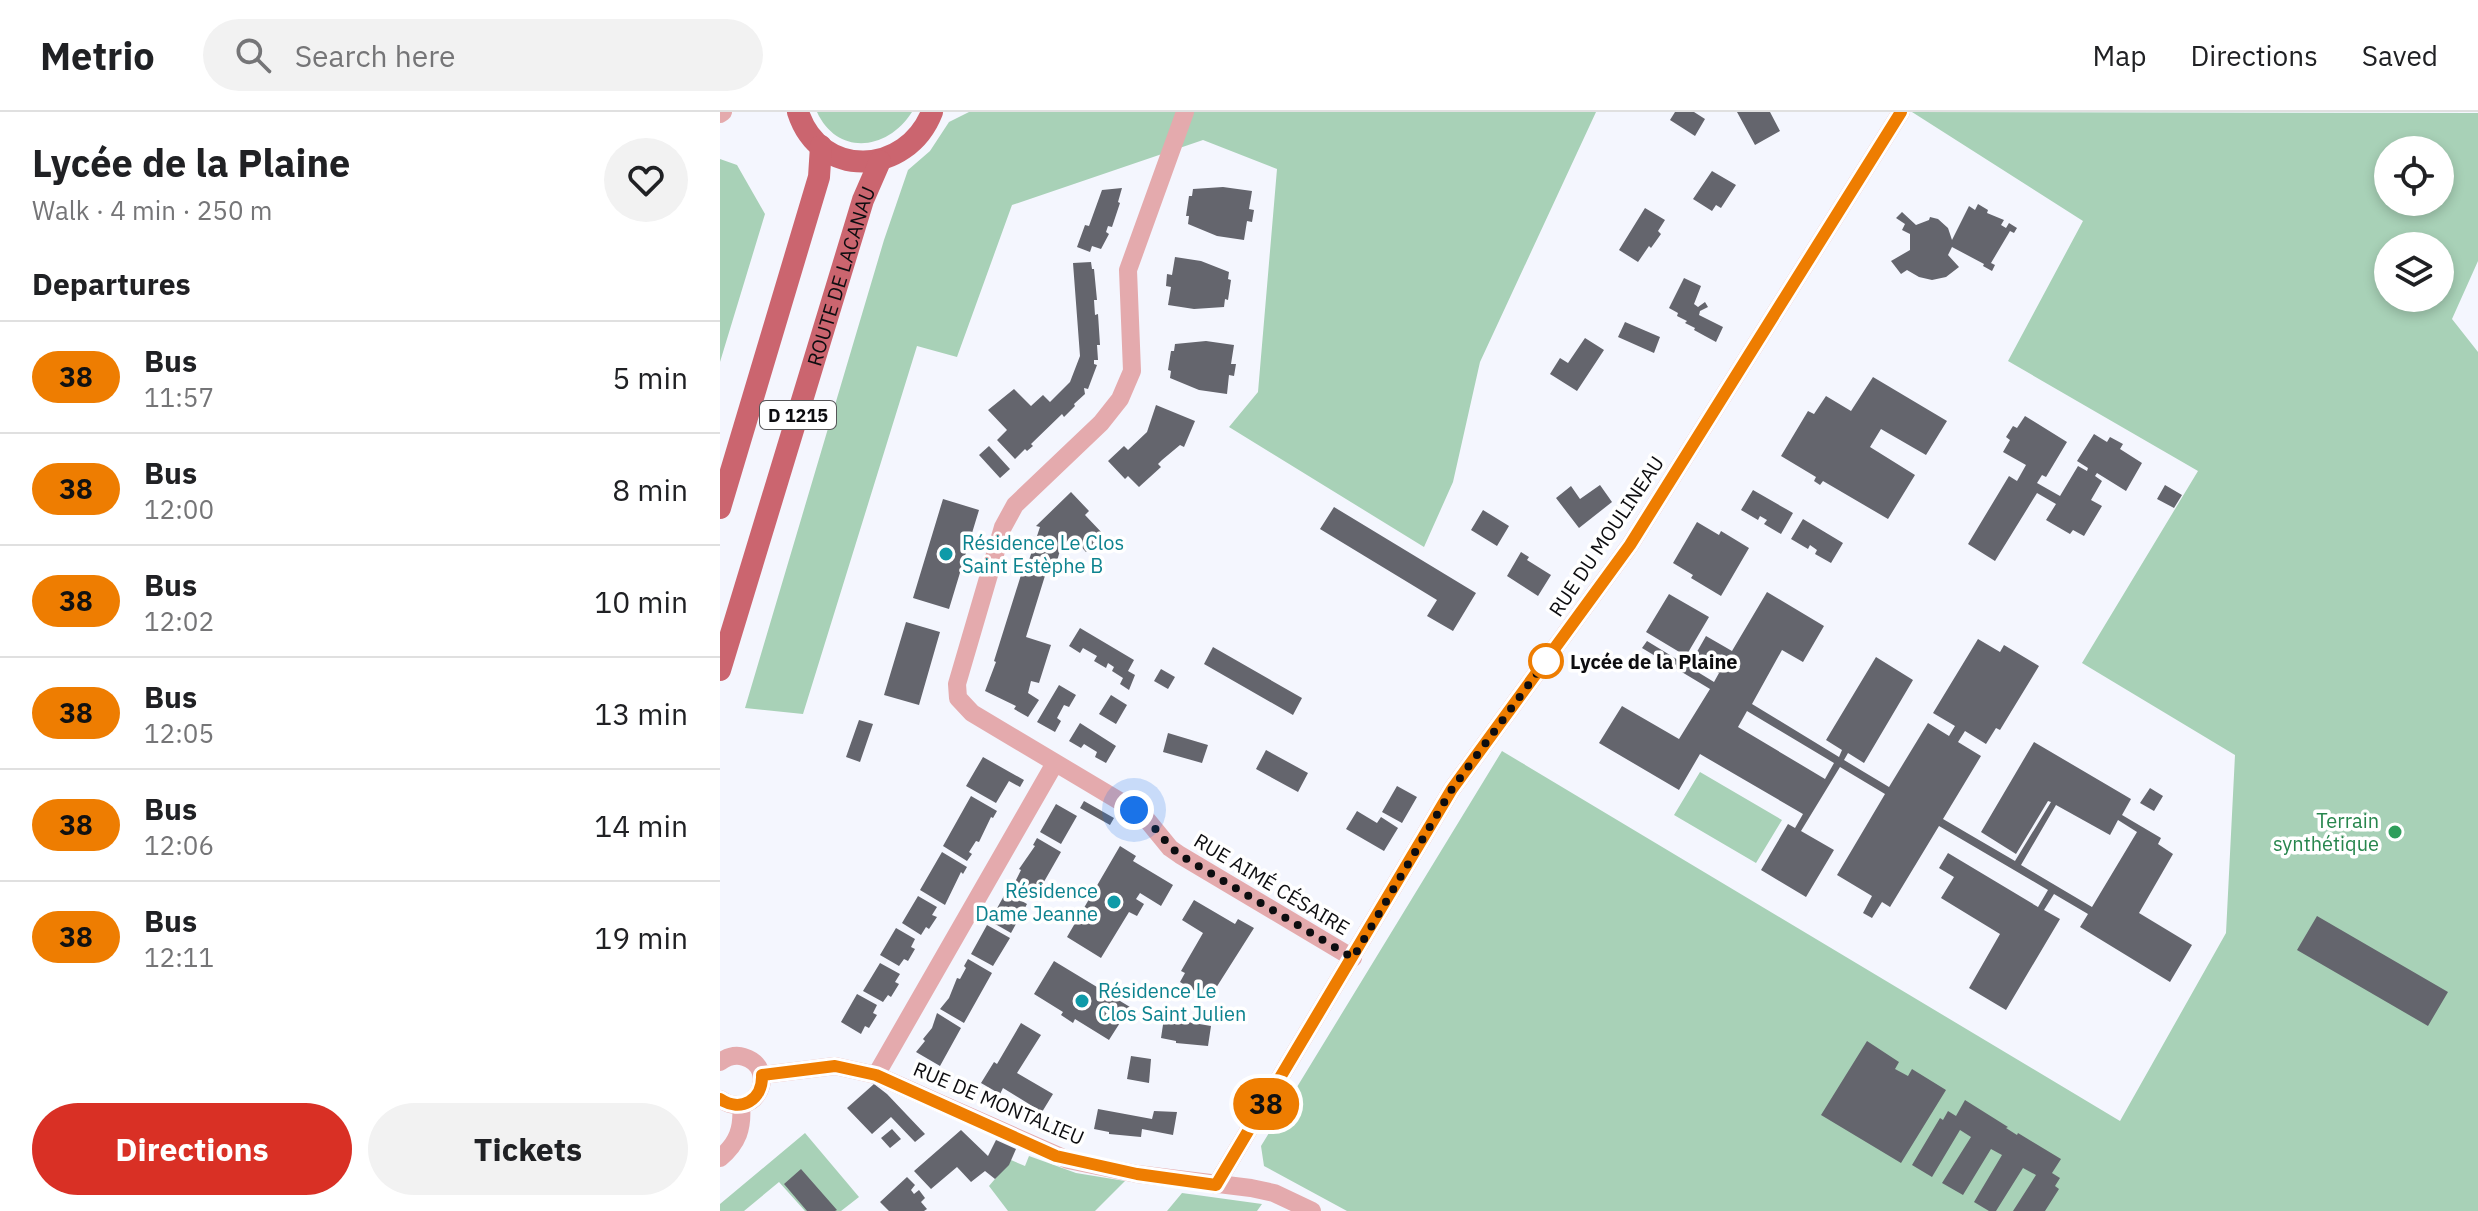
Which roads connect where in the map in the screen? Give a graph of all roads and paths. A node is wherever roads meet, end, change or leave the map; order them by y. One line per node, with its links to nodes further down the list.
1 (1185, 112): 9 (street, RUE AIMÉ CÉSAIRE)
2 (1901, 112): 10 (street, RUE DU MOULINEAU)
3 (794, 115): 5 (main road, ROUTE DE LACANAU)
4 (933, 117): 6 (main road, ROUTE DE LACANAU)
5 (821, 146): 6 (main road, ROUTE DE LACANAU); 7 (main road, D 1215)
6 (880, 161): 8 (main road, ROUTE DE LACANAU / D 1215)
7 (720, 508)
8 (720, 670)
9 (1055, 763): 10 (street, RUE AIMÉ CÉSAIRE); 13 (street)
10 (1353, 958): 17 (street, RUE DU MOULINEAU)
11 (720, 1062): 12 (street)
12 (762, 1075): 13 (street, RUE DE MONTALIEU); 15 (street)
13 (876, 1075): 17 (street, RUE DE MONTALIEU)
14 (720, 1099): 15 (street)
15 (741, 1105): 16 (street)
16 (720, 1158)
17 (1216, 1185): 18 (street, RUE DE MONTALIEU)
18 (1312, 1211)

